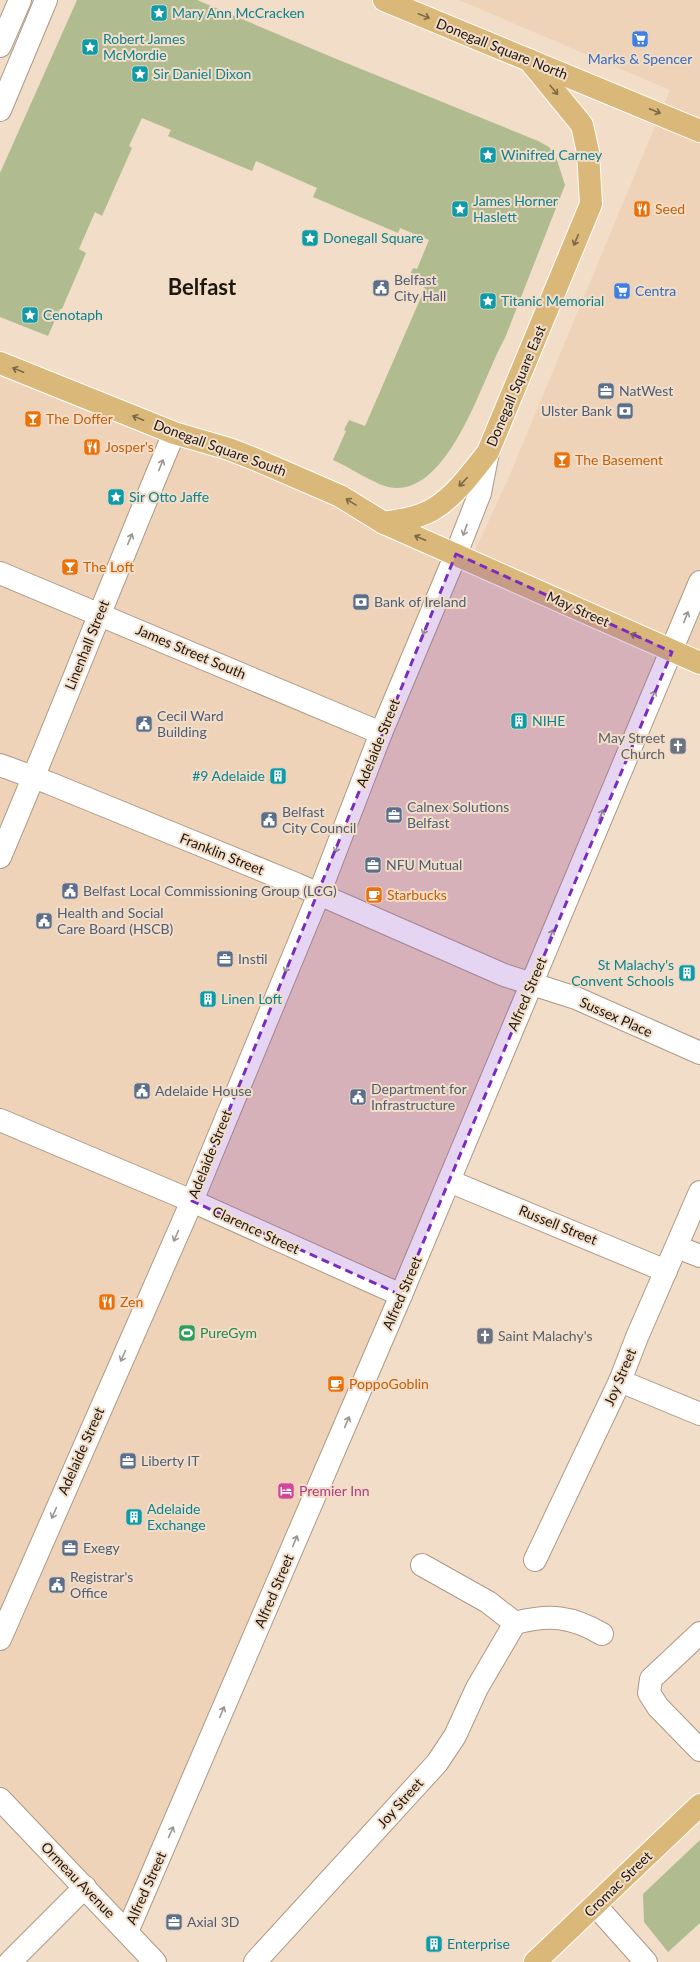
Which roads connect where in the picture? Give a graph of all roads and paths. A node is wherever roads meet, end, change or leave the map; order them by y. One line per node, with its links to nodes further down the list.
1 (4, 0): 6 (street)
2 (20, 0): 7 (street)
3 (34, 0): 9 (street)
4 (46, 0): 10 (street)
5 (386, 0): 8 (main road, Donegall Square North, one-way to 8)
6 (0, 9)
7 (0, 46)
8 (529, 60): 11 (main road, Donegall Square North, one-way to 11); 14 (main road, Donegall Square East, one-way to 14)
9 (0, 76)
10 (0, 110)
11 (700, 131)
12 (0, 363): 13 (main road, Donegall Square South, one-way to 12)
13 (174, 433): 15 (main road, Donegall Square South, one-way to 13); 19 (street, Linenhall Street, one-way to 13)
14 (488, 452): 15 (main road, Donegall Square East, one-way to 15); 16 (street, Donegall Square East, one-way to 16)
15 (384, 523): 16 (main road, Donegall Square South, one-way to 15)
16 (456, 554): 20 (main road, May Street, one-way to 16); 22 (street, Adelaide Street, one-way to 22)
17 (0, 573): 19 (street, James Street South)
18 (700, 582): 20 (street, Alfred Street, one-way to 18)
19 (99, 614): 22 (street, James Street South); 24 (street, Linenhall Street)
20 (672, 652): 21 (main road, May Street); 27 (street, Alfred Street, one-way to 20)
21 (700, 664)
22 (381, 732): 26 (street, Adelaide Street, one-way to 26)
23 (0, 765): 24 (street, Franklin Street)
24 (34, 777): 25 (street, Linenhall Street); 26 (street, Franklin Street)
25 (0, 857)
26 (319, 894): 27 (street, Franklin Street); 32 (street, Adelaide Street, one-way to 32)
27 (530, 984): 28 (street, Sussex Place); 30 (street, Alfred Street)
28 (700, 1053)
29 (0, 1120): 32 (street, Clarence Street)
30 (449, 1181): 35 (street, Russell Street); 36 (street, Alfred Street)
31 (700, 1192): 33 (street, Joy Street)
32 (192, 1201): 36 (street, Clarence Street); 44 (street, Adelaide Street, one-way to 44)
33 (677, 1247): 34 (street); 35 (street, Joy Street)
34 (700, 1256)
35 (666, 1271): 37 (street, Joy Street)
36 (401, 1295): 50 (street, Alfred Street, one-way to 36)
37 (620, 1380): 38 (street); 39 (street, Joy Street)
38 (700, 1414)
39 (535, 1560)
40 (422, 1565): 41 (street)
41 (515, 1623): 43 (street); 53 (street, Joy Street)
42 (700, 1633): 45 (street)
43 (602, 1634)
44 (0, 1639)
45 (700, 1750)
46 (0, 1799): 48 (street, Ormeau Avenue)
47 (700, 1805): 49 (main road, Cromac Street)
48 (85, 1887): 50 (street, Ormeau Avenue); 51 (street)
49 (595, 1905): 54 (main road, Cromac Street); 55 (street)
50 (127, 1932): 52 (street, Ormeau Avenue)
51 (10, 1962)
52 (155, 1962)
53 (255, 1962)
54 (535, 1962)
55 (646, 1962)

